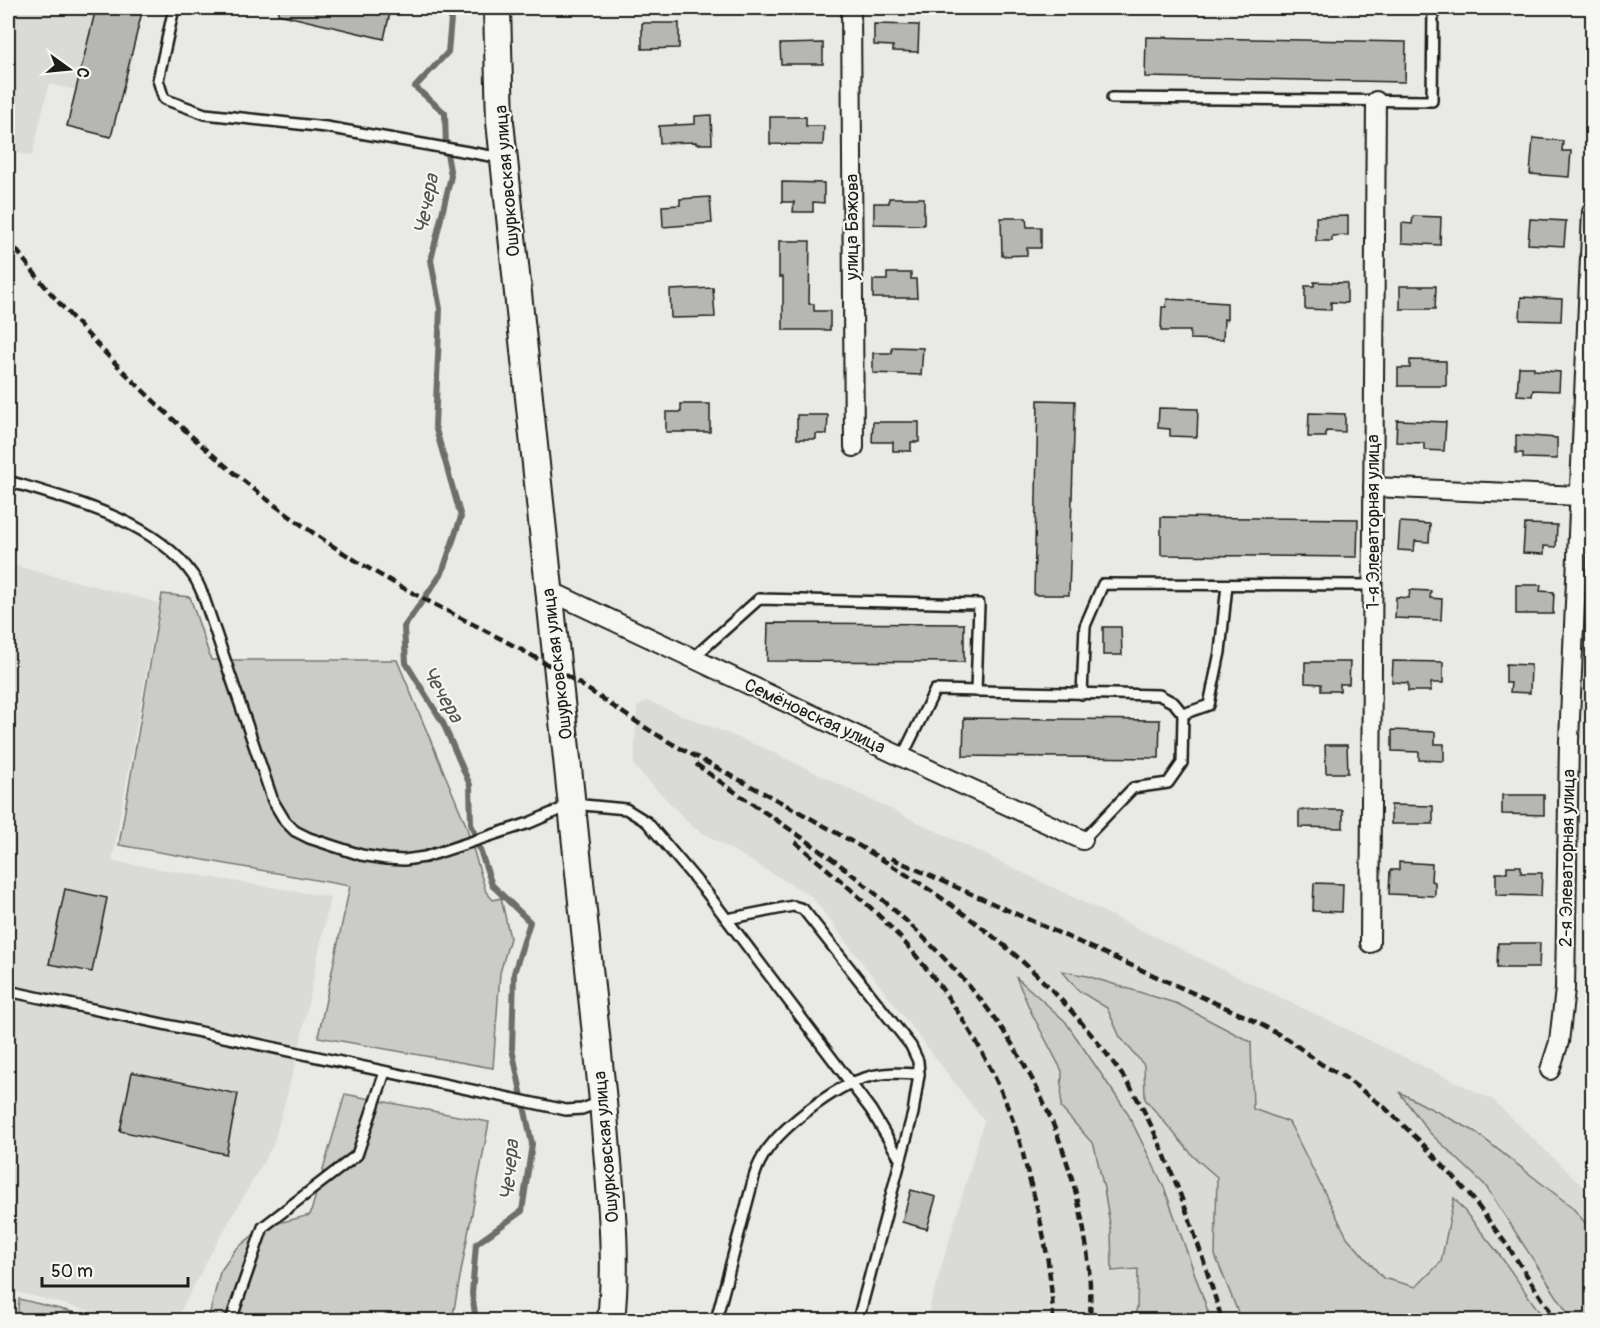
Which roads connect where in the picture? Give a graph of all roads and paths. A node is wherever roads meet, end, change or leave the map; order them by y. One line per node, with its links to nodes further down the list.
1 (174, 8): 7 (lane)
2 (497, 8): 7 (street, Ошурковская улица)
3 (851, 8): 9 (street, улица Бажова)
4 (1433, 8): 6 (lane)
5 (1112, 98): 6 (lane)
6 (1376, 101): 11 (street, 1-я Элеваторная улица)
7 (504, 158): 15 (street, Ошурковская улица)
8 (1593, 212): 12 (street, 2-я Элеваторная улица)
9 (854, 447)
10 (8, 481): 21 (lane)
11 (1373, 487): 12 (street); 14 (street, 1-я Элеваторная улица)
12 (1579, 496): 26 (street, 2-я Элеваторная улица)
13 (1227, 585): 14 (lane); 18 (lane); 19 (lane)
14 (1373, 585): 24 (street, 1-я Элеваторная улица)
15 (548, 590): 16 (street, Семёновская улица); 21 (street, Ошурковская улица)
16 (693, 658): 17 (lane); 20 (street, Семёновская улица)
17 (976, 691): 18 (lane); 20 (lane)
18 (1082, 694): 19 (lane)
19 (1183, 714): 22 (lane)
20 (902, 757): 22 (street, Семёновская улица)
21 (573, 804): 23 (lane); 30 (street, Ошурковская улица)
22 (1083, 840)
23 (727, 919): 28 (lane); 29 (lane)
24 (1370, 943)
25 (8, 991): 27 (lane)
26 (1550, 1070)
27 (385, 1072): 30 (lane); 32 (lane)
28 (919, 1074): 29 (lane); 31 (lane)
29 (850, 1083): 31 (lane); 34 (lane)
30 (603, 1101): 33 (street, Ошурковская улица)
31 (900, 1159): 35 (lane)
32 (231, 1320)
33 (611, 1320)
34 (716, 1320)
35 (858, 1320)

